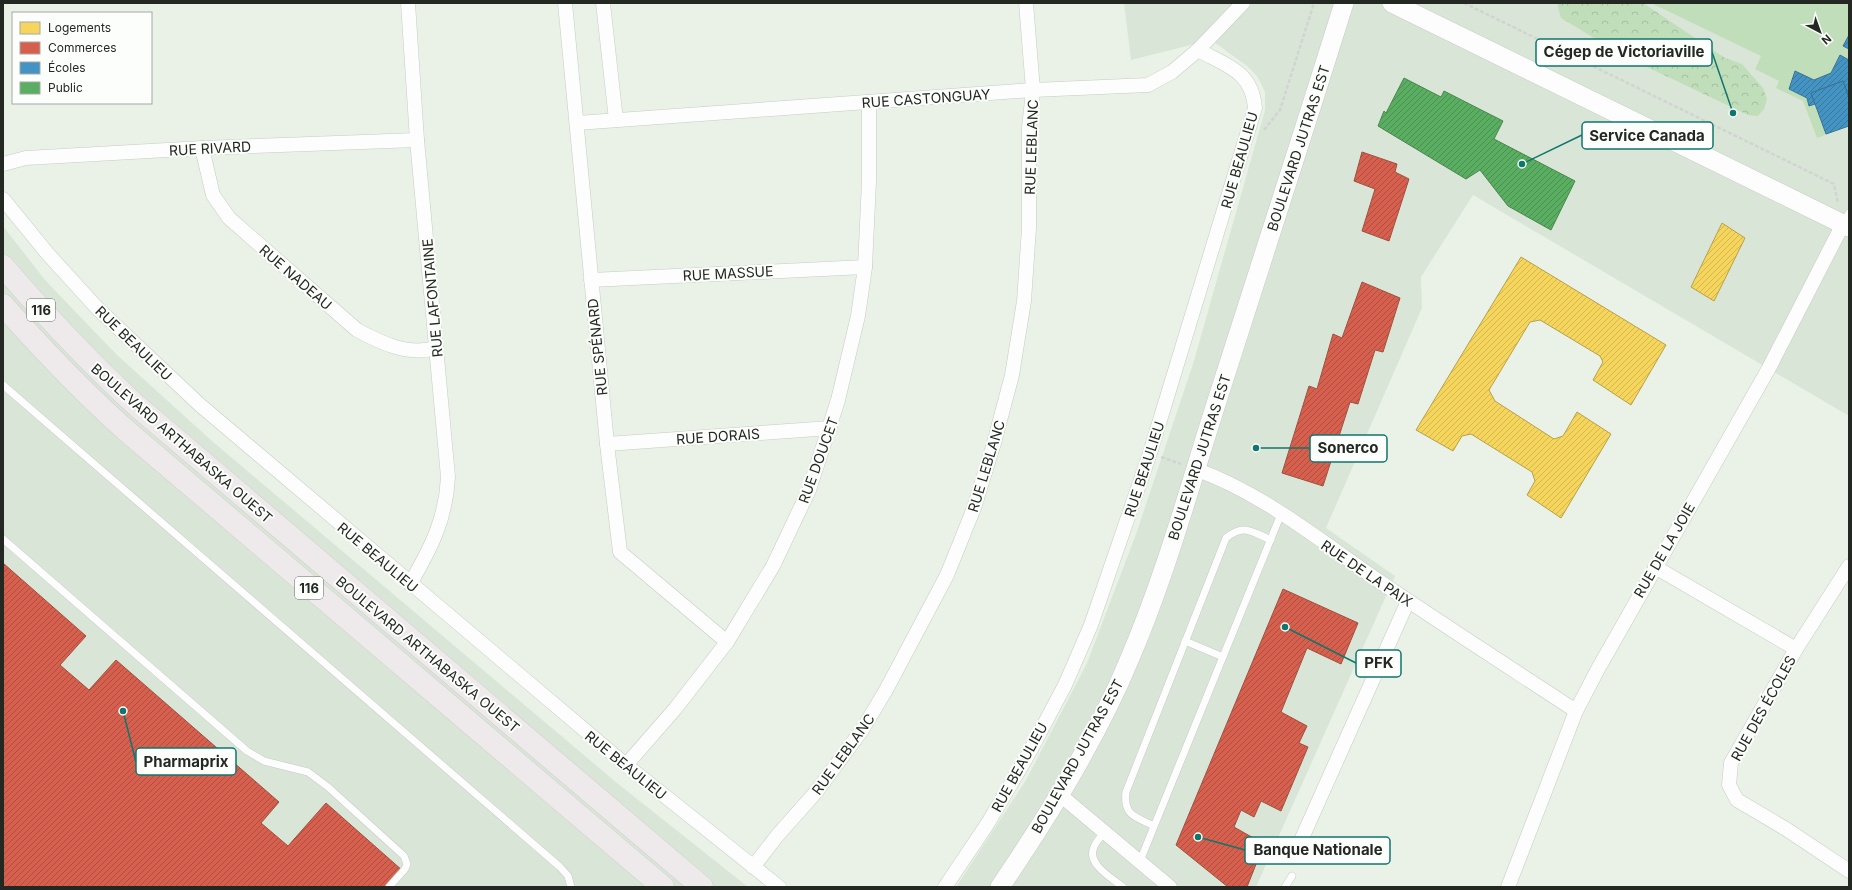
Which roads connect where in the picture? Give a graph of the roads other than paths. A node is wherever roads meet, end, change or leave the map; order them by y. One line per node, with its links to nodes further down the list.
1 (408, 3): 13 (street, RUE LAFONTAINE)
2 (565, 3): 12 (street, RUE SPÉNARD)
3 (603, 3): 11 (street)
4 (1026, 3): 9 (street, RUE LEBLANC)
5 (1243, 3): 8 (street, RUE CASTONGUAY)
6 (1344, 3): 26 (main road, BOULEVARD JUTRAS EST)
7 (1392, 3): 17 (main road)
8 (1198, 50): 9 (street, RUE CASTONGUAY); 54 (street, RUE BEAULIEU)
9 (1033, 90): 10 (street, RUE CASTONGUAY); 45 (street, RUE LEBLANC)
10 (869, 102): 11 (street, RUE CASTONGUAY); 19 (street, RUE DOUCET)
11 (616, 120): 12 (street, RUE CASTONGUAY)
12 (577, 123): 20 (street, RUE SPÉNARD)
13 (417, 140): 14 (street, RUE RIVARD); 22 (street, RUE LAFONTAINE)
14 (202, 148): 15 (street, RUE RIVARD); 22 (street, RUE NADEAU)
15 (3, 164)
16 (3, 199): 32 (street, RUE BEAULIEU)
17 (1847, 221): 31 (street, RUE DE LA JOIE)
18 (3, 266): 52 (main road, BOULEVARD ARTHABASKA OUEST / 116)
19 (865, 267): 20 (street, RUE MASSUE); 24 (street, RUE DOUCET)
20 (591, 280): 25 (street, RUE SPÉNARD)
21 (3, 305): 51 (main road, BOULEVARD ARTHABASKA OUEST / 116)
22 (436, 348): 32 (street, RUE LAFONTAINE)
23 (3, 385): 50 (lane)
24 (830, 428): 25 (street, RUE DORAIS); 35 (street, RUE DOUCET)
25 (607, 444): 35 (street, RUE SPÉNARD)
26 (1195, 470): 27 (street, RUE DE LA PAIX); 40 (main road, BOULEVARD JUTRAS EST)
27 (1282, 514): 29 (lane); 33 (street, RUE DE LA PAIX)
28 (3, 539): 49 (lane)
29 (1271, 540): 34 (lane); 37 (lane)
30 (1849, 566): 36 (street, RUE DES ÉCOLES)
31 (1655, 567): 36 (street); 38 (street, RUE DE LA JOIE)
32 (410, 584): 39 (street, RUE BEAULIEU)
33 (1408, 601): 38 (street, RUE DE LA PAIX); 43 (street)
34 (1185, 641): 37 (lane); 41 (lane)
35 (728, 642): 39 (street, RUE DOUCET)
36 (1796, 650): 46 (street, RUE DES ÉCOLES)
37 (1223, 657): 41 (lane)
38 (1576, 711): 48 (street, RUE DE LA JOIE)
39 (626, 765): 45 (street, RUE BEAULIEU)
40 (1060, 794): 42 (street); 55 (main road, BOULEVARD JUTRAS EST)
41 (1154, 826): 44 (lane)
42 (1105, 832): 44 (street); 56 (lane)
43 (1294, 856)
44 (1140, 861): 57 (street)
45 (753, 867): 53 (street, RUE BEAULIEU)
46 (1849, 871)
47 (1292, 876): 58 (lane)
48 (1511, 886)
49 (389, 887)
50 (571, 887)
51 (663, 887)
52 (702, 887)
53 (779, 887)
54 (945, 887)
55 (1000, 887)
56 (1123, 887)
57 (1170, 887)
58 (1285, 887)

